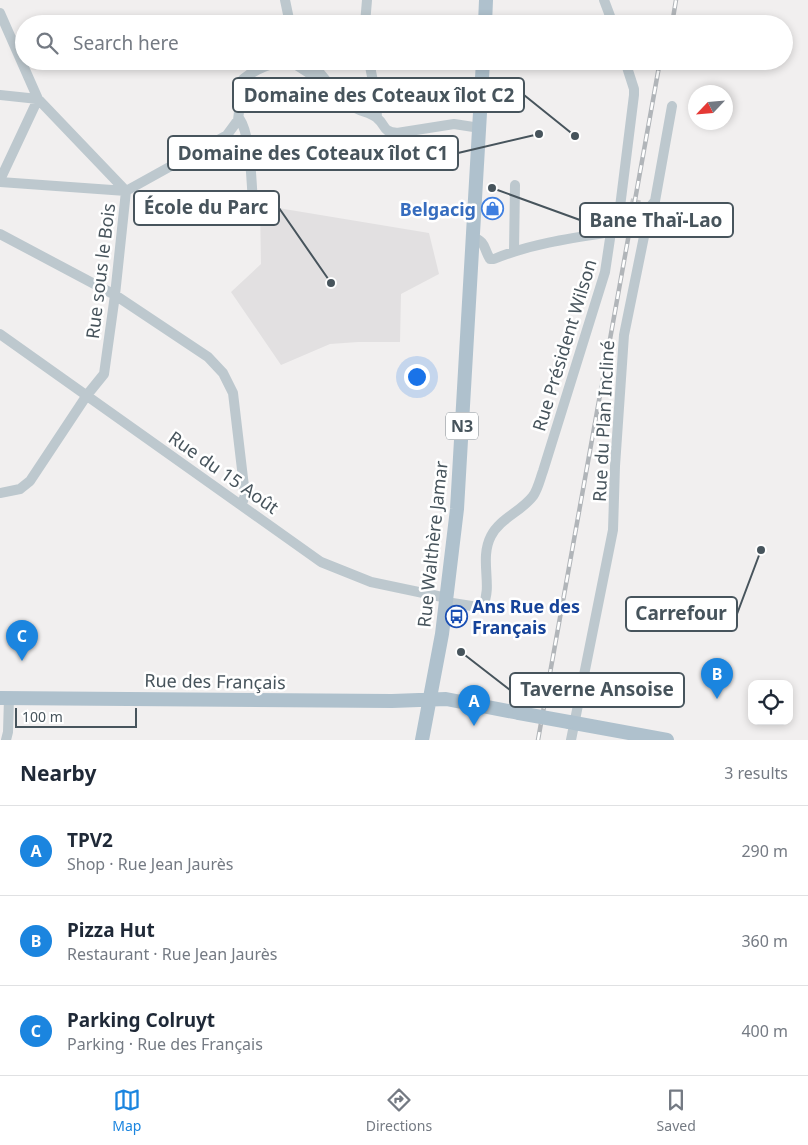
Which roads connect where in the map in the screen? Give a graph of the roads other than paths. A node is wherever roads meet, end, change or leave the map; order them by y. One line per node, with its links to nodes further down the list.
1 (285, 0): 6 (street)
2 (367, 0): 7 (street)
3 (486, 0): 8 (main road)
4 (604, 0): 9 (street)
5 (0, 13): 10 (street)
6 (288, 15)
7 (366, 15)
8 (485, 15)
9 (610, 15)
10 (15, 47)
11 (25, 70): 20 (street)
12 (256, 70): 22 (street)
13 (304, 70): 18 (street)
14 (317, 70): 18 (street)
15 (371, 70): 23 (street)
16 (483, 70): 24 (main road, Rue Walthère Jamar / N3)
17 (627, 70): 29 (street, Rue Président Wilson)
18 (331, 88): 23 (street)
19 (0, 95): 20 (street)
20 (38, 99): 25 (street); 27 (street)
21 (672, 106): 41 (street, Rue du Plan Incliné)
22 (239, 118): 27 (street, Rue sous le Bois); 28 (street)
23 (378, 118): 24 (street)
24 (480, 128): 31 (main road, Rue Walthère Jamar / N3)
25 (0, 181): 27 (street)
26 (515, 185): 32 (street)
27 (126, 191): 33 (street, Rue sous le Bois)
28 (253, 201)
29 (611, 232): 32 (street); 38 (street, Rue Président Wilson)
30 (0, 234): 33 (street)
31 (472, 237): 32 (street); 38 (main road, Rue Walthère Jamar / N3)
32 (514, 250)
33 (115, 295): 35 (street, Rue sous le Bois); 37 (street)
34 (0, 334): 35 (street, Rue du 15 Août)
35 (87, 395): 36 (street, Rue sous le Bois); 37 (street, Rue du 15 Août)
36 (0, 494)
37 (242, 504): 38 (street, Rue du 15 Août)
38 (446, 600): 40 (main road, Rue Walthère Jamar / N3)
39 (5, 698): 40 (main road, Rue des Français); 42 (street)
40 (430, 700): 41 (main road, Rue des Français, bridge); 43 (main road, N3)
41 (571, 723): 44 (street, Rue du Plan Incliné); 45 (main road, Rue des Français)
42 (6, 740)
43 (422, 740)
44 (571, 740)
45 (667, 740)

